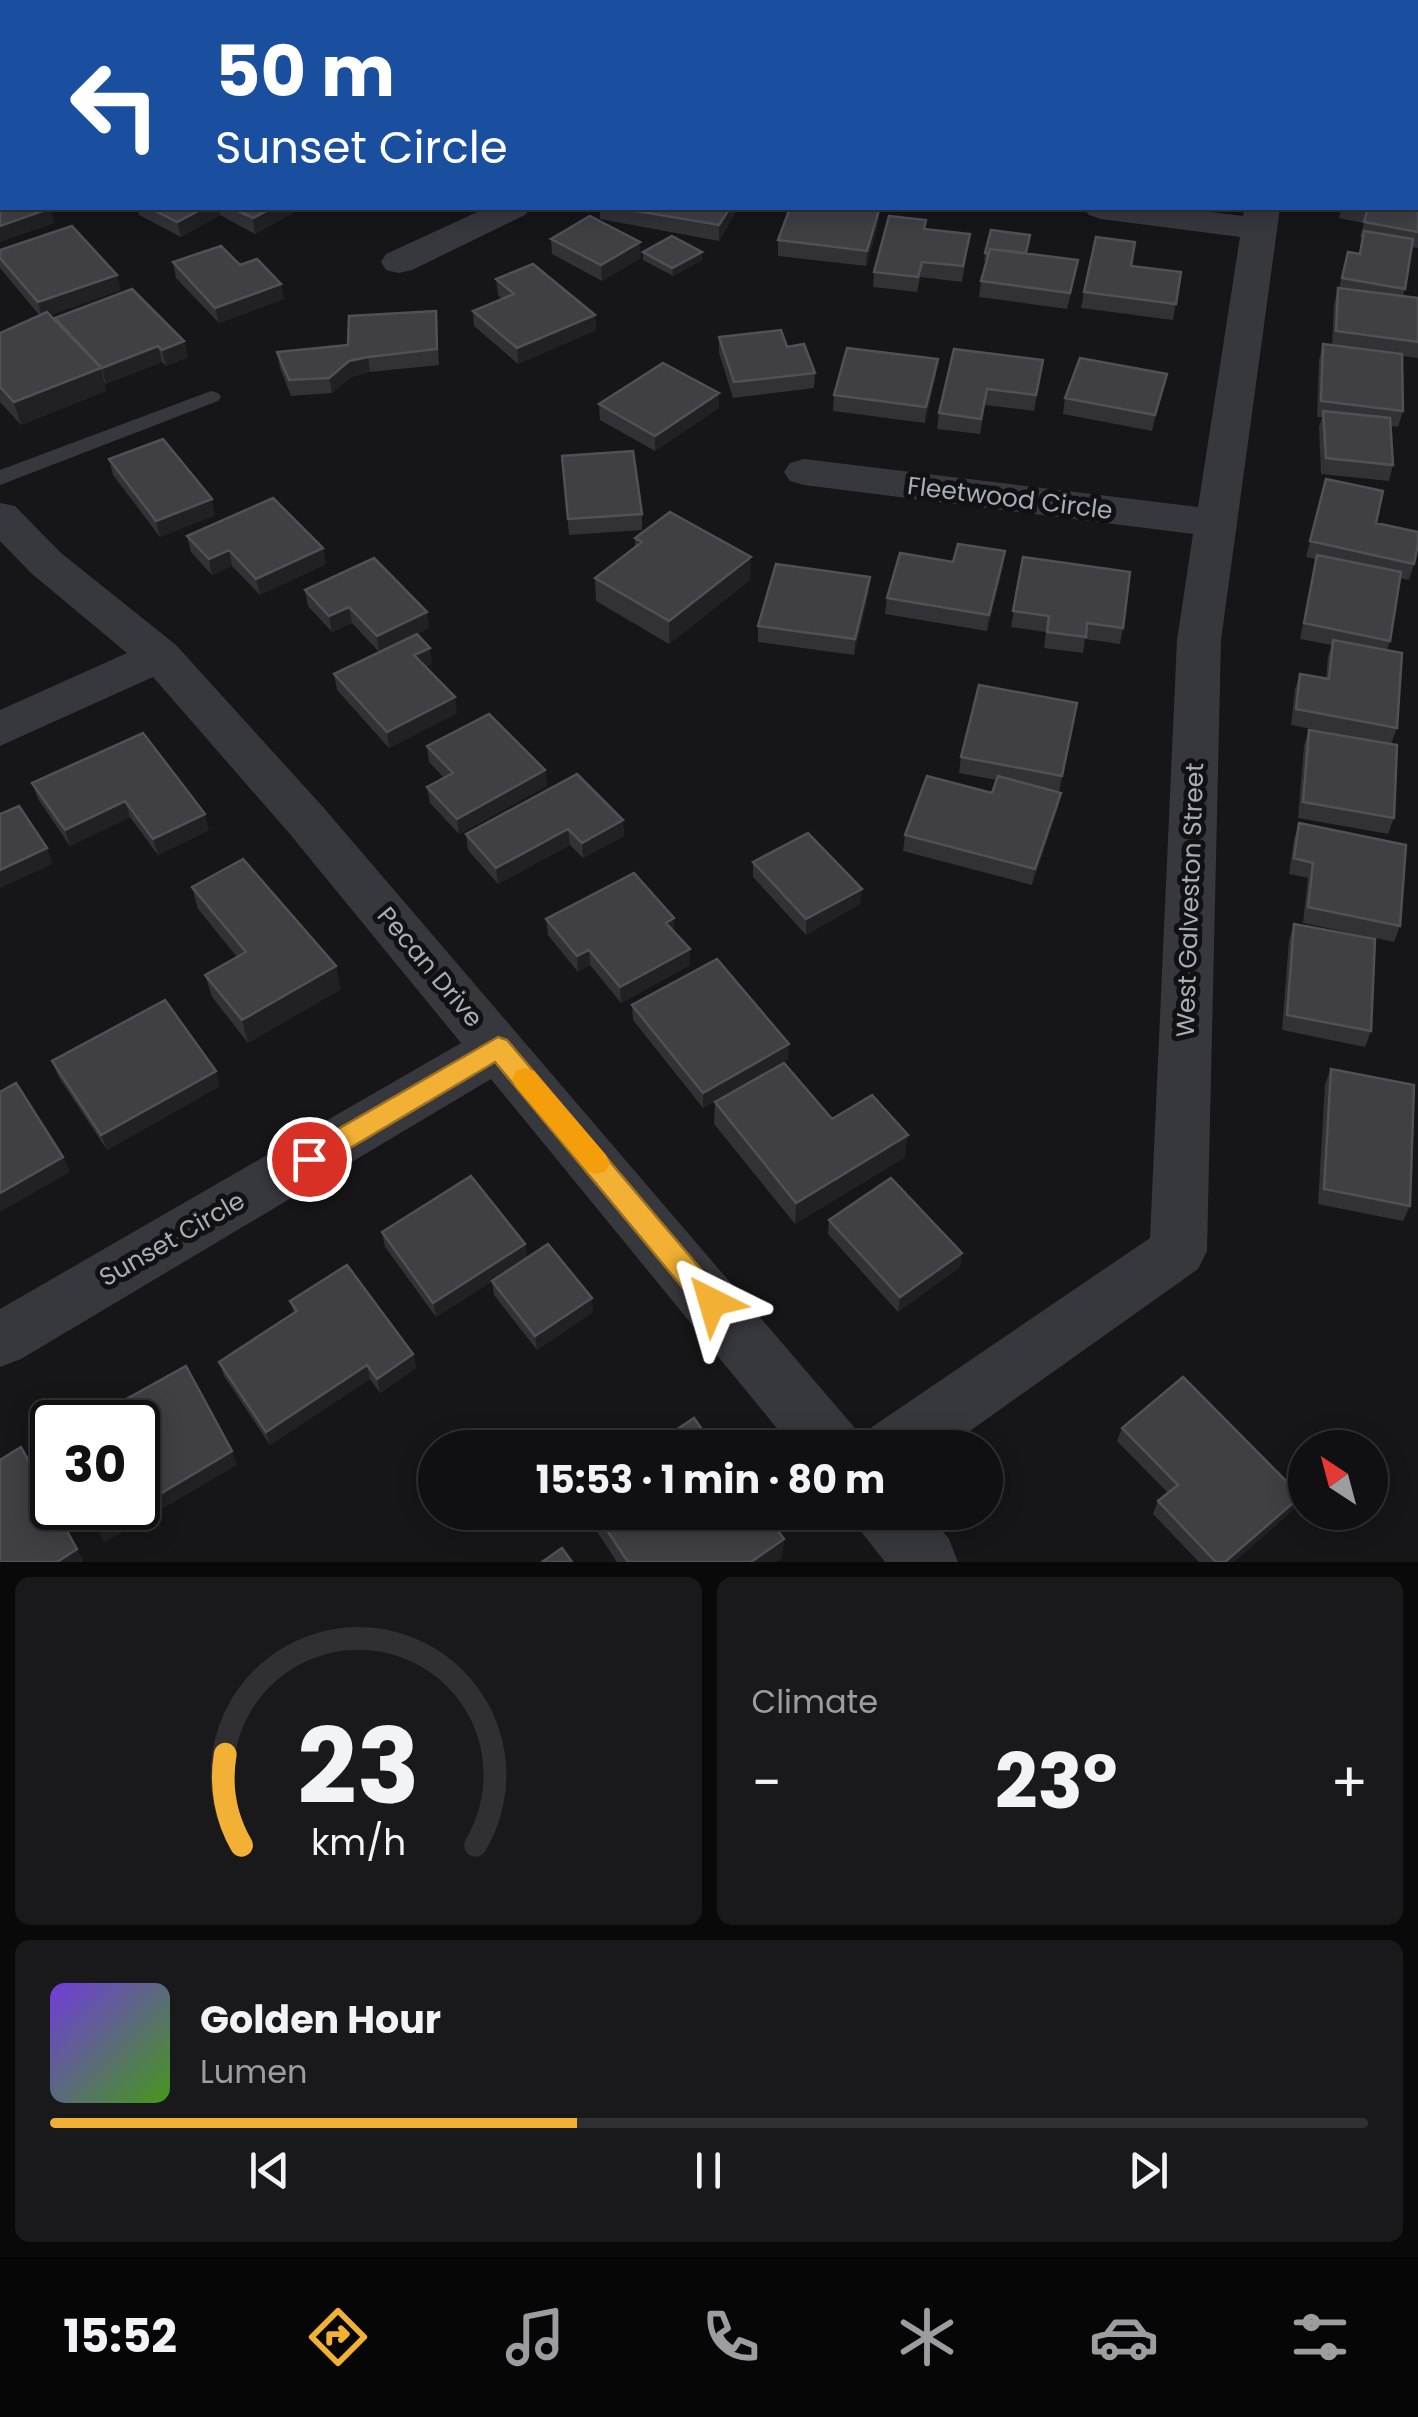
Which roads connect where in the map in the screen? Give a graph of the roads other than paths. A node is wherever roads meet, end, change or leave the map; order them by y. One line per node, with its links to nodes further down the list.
1 (508, 210): 4 (street)
2 (1133, 210): 3 (street)
3 (1261, 218): 9 (street, West Galveston Street)
4 (399, 262)
5 (211, 397): 7 (lane)
6 (804, 472): 9 (street, Fleetwood Circle)
7 (0, 478)
8 (0, 516): 10 (street, Pecan Drive)
9 (1216, 523): 15 (street, West Galveston Street)
10 (160, 656): 11 (street); 12 (street, Pecan Drive)
11 (0, 729)
12 (498, 1048): 13 (street, Sunset Circle); 14 (street, Pecan Drive)
13 (0, 1340)
14 (817, 1430)
15 (920, 1430)
16 (900, 1530): 17 (street)
17 (926, 1562)

